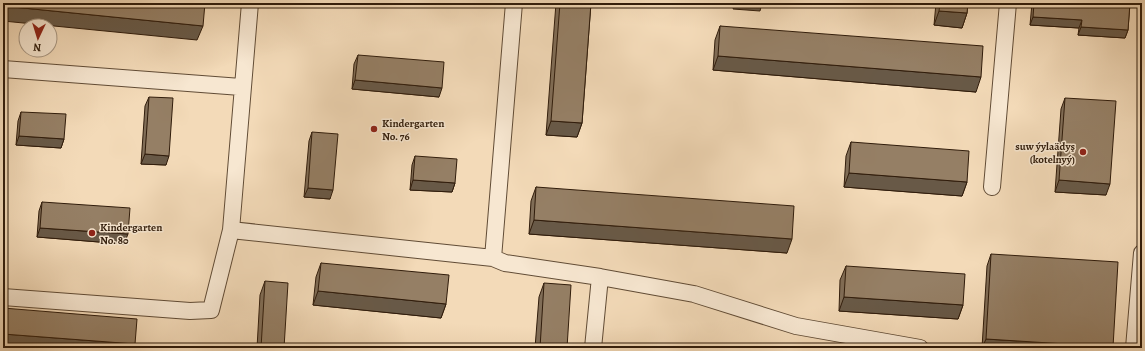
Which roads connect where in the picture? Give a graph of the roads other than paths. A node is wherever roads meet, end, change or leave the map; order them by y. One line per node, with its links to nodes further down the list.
1 (250, 3): 5 (street)
2 (514, 3): 9 (street)
3 (1008, 3): 6 (street)
4 (3, 69): 5 (street)
5 (241, 87): 7 (street)
6 (992, 187)
7 (231, 230): 9 (street); 11 (street)
8 (1142, 254): 14 (street)
9 (493, 258): 10 (street)
10 (600, 277): 12 (street); 13 (street)
11 (3, 297)
12 (593, 348)
13 (920, 348)
14 (1134, 348)

